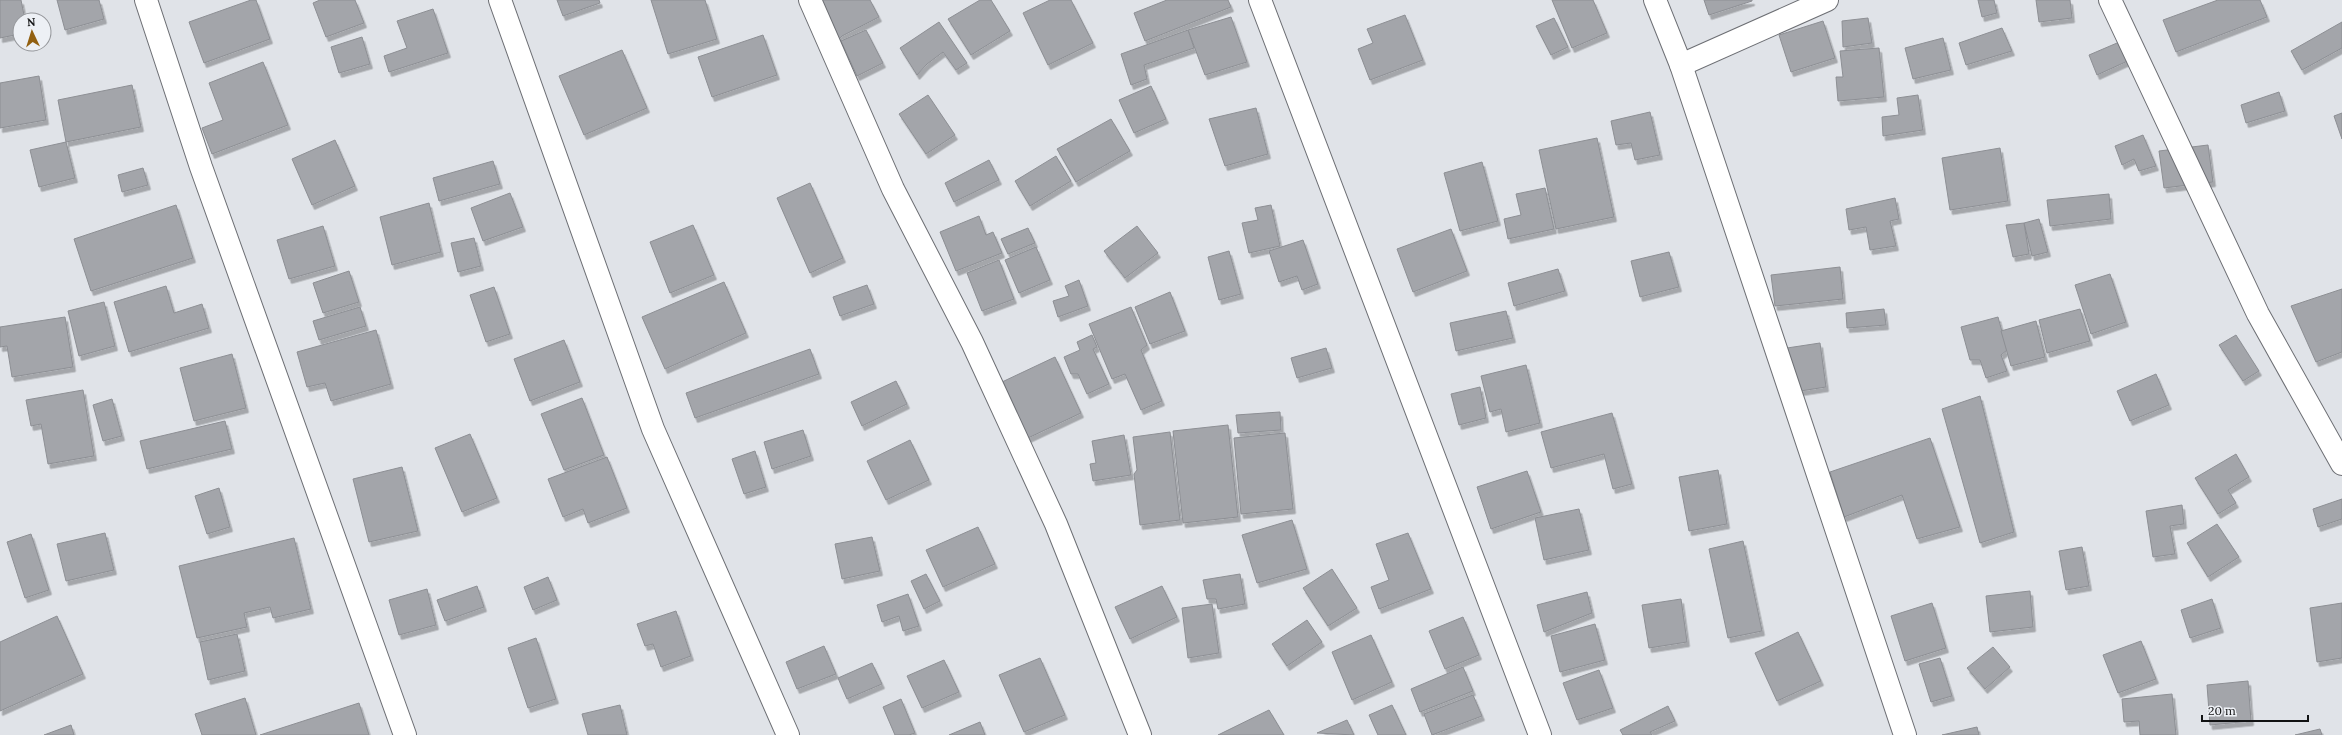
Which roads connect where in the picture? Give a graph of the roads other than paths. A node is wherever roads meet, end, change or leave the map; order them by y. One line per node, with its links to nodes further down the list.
1 (146, 0): 10 (street)
2 (500, 0): 11 (street)
3 (810, 0): 12 (street)
4 (1260, 0): 13 (street)
5 (1655, 0): 8 (street)
6 (1827, 0): 8 (street)
7 (2110, 0): 9 (street)
8 (1681, 65): 14 (street)
9 (2342, 464)
10 (405, 735)
11 (788, 735)
12 (1140, 735)
13 (1540, 735)
14 (1905, 735)

